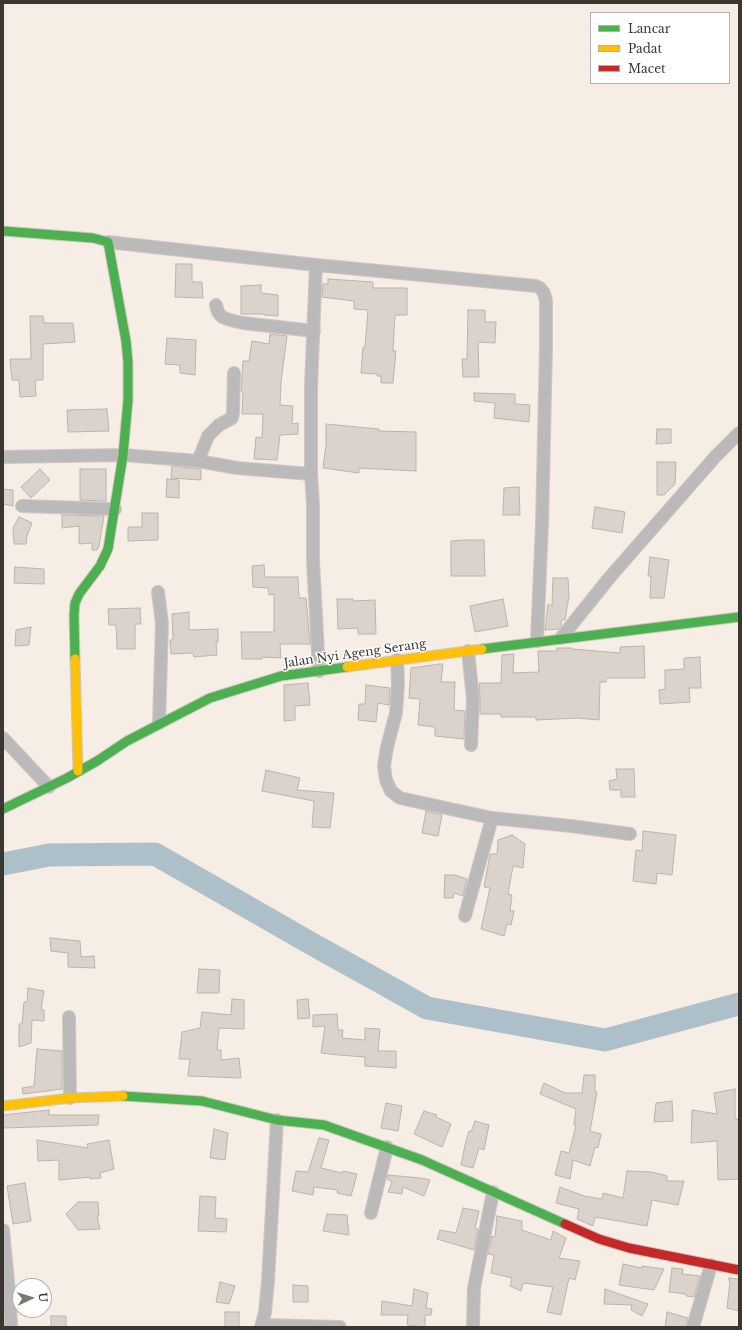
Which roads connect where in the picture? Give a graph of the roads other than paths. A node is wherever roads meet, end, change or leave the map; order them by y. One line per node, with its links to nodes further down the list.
1 (3, 231): 2 (street)
2 (108, 242): 3 (street); 8 (street)
3 (316, 265): 5 (street); 17 (street)
4 (216, 305): 5 (street)
5 (314, 331): 11 (street)
6 (234, 374): 10 (street)
7 (739, 433): 16 (street)
8 (123, 455): 9 (street); 10 (street); 13 (street)
9 (3, 458)
10 (198, 461): 11 (street)
11 (311, 474): 20 (street)
12 (22, 506): 13 (street)
13 (115, 509): 24 (street)
14 (158, 592): 21 (street)
15 (739, 617): 16 (street, Jalan Nyi Ageng Serang)
16 (561, 638): 17 (street, Jalan Nyi Ageng Serang)
17 (537, 641): 18 (street, Jalan Nyi Ageng Serang)
18 (468, 651): 19 (street, Jalan Nyi Ageng Serang); 23 (street)
19 (398, 660): 20 (street, Jalan Nyi Ageng Serang); 27 (street)
20 (318, 671): 21 (street, Jalan Nyi Ageng Serang)
21 (159, 723): 24 (street, Jalan Nyi Ageng Serang)
22 (3, 738): 25 (street)
23 (471, 745)
24 (78, 771): 25 (street, Jalan Nyi Ageng Serang)
25 (49, 787): 26 (street, Jalan Nyi Ageng Serang)
26 (3, 809)
27 (492, 818): 28 (street); 29 (street)
28 (630, 834)
29 (465, 916)
30 (69, 1016): 31 (street)
31 (70, 1098): 32 (street); 33 (street)
32 (3, 1106)
33 (277, 1120): 34 (street); 40 (street)
34 (387, 1147): 35 (street); 36 (street)
35 (493, 1192): 38 (street); 43 (street)
36 (371, 1213)
37 (3, 1230): 41 (street)
38 (711, 1265): 39 (street); 44 (street)
39 (739, 1270)
40 (261, 1326): 42 (street)
41 (11, 1327)
42 (340, 1327)
43 (472, 1327)
44 (693, 1327)

